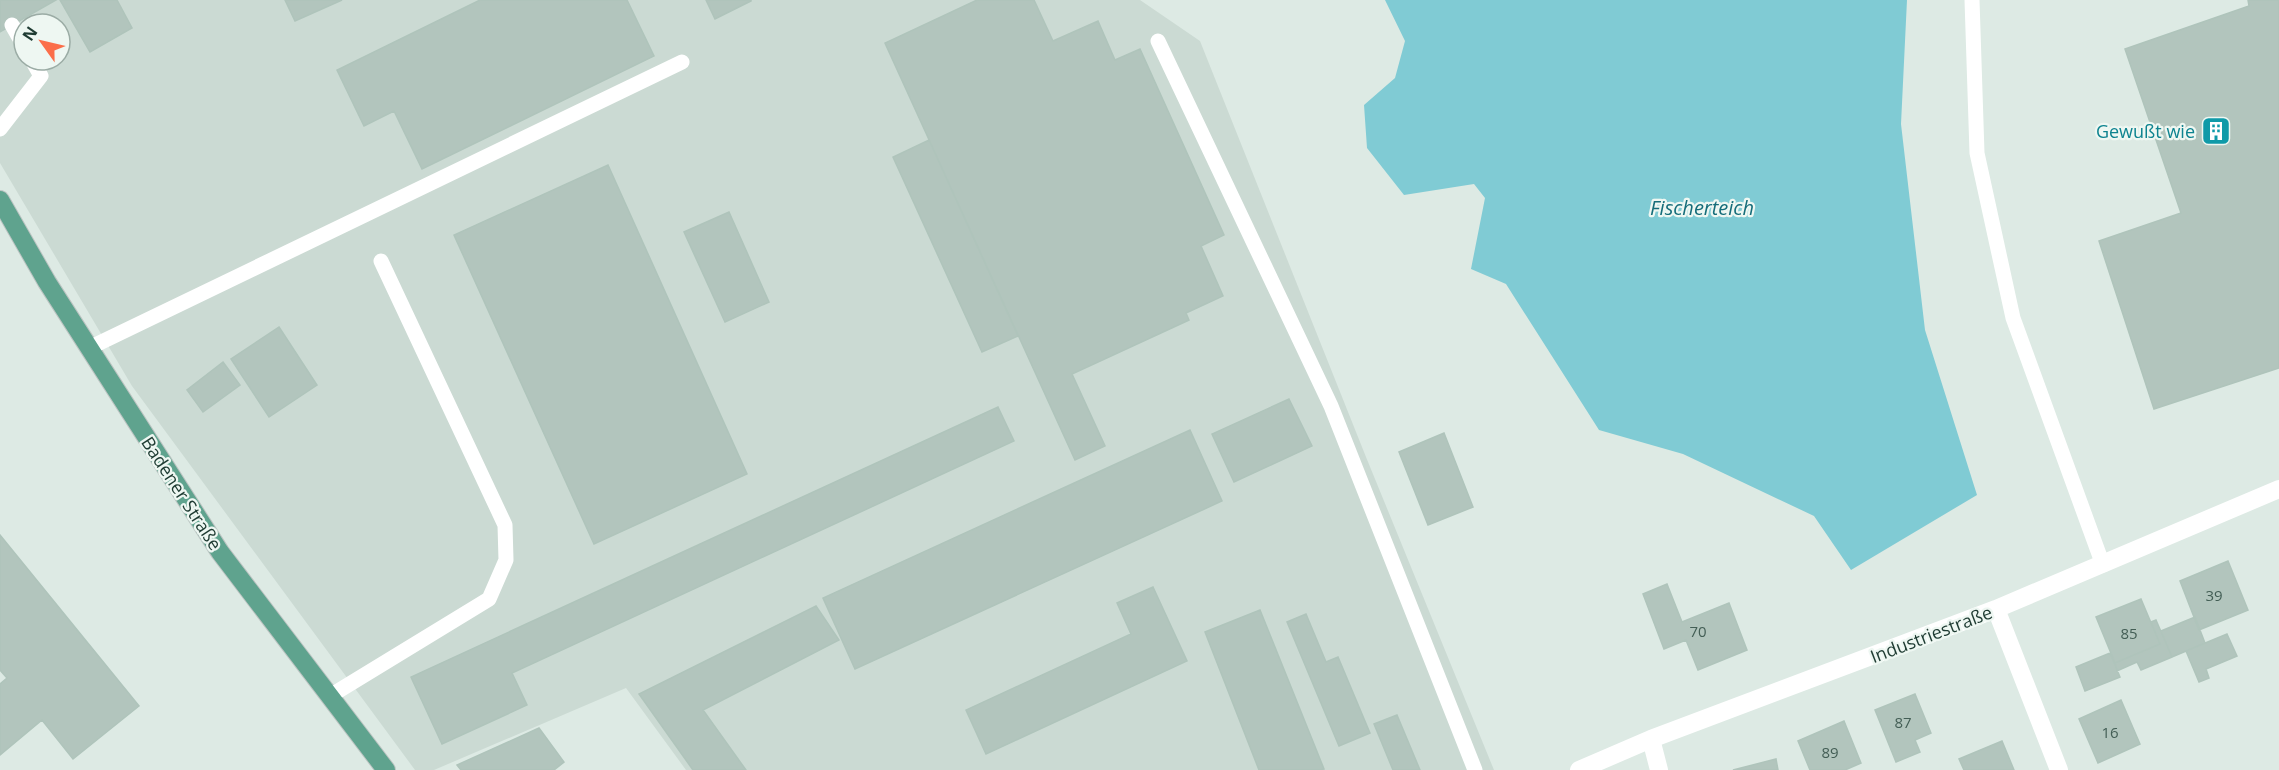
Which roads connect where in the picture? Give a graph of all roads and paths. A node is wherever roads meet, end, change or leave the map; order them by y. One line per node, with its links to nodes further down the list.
1 (1972, 0): 10 (lane)
2 (1158, 41): 15 (lane)
3 (682, 63): 8 (lane)
4 (39, 72): 5 (lane)
5 (0, 129)
6 (0, 200): 8 (main road, Badener Straße)
7 (381, 261): 12 (lane)
8 (89, 348): 12 (main road, Badener Straße)
9 (2279, 489): 10 (street, Industriestraße)
10 (2103, 566): 11 (street, Industriestraße)
11 (1996, 609): 13 (street, Industriestraße); 18 (street)
12 (330, 696): 14 (main road, Badener Straße)
13 (1651, 739): 16 (street, Industriestraße); 17 (street)
14 (386, 770)
15 (1474, 770)
16 (1579, 770)
17 (1659, 770)
18 (2060, 770)

